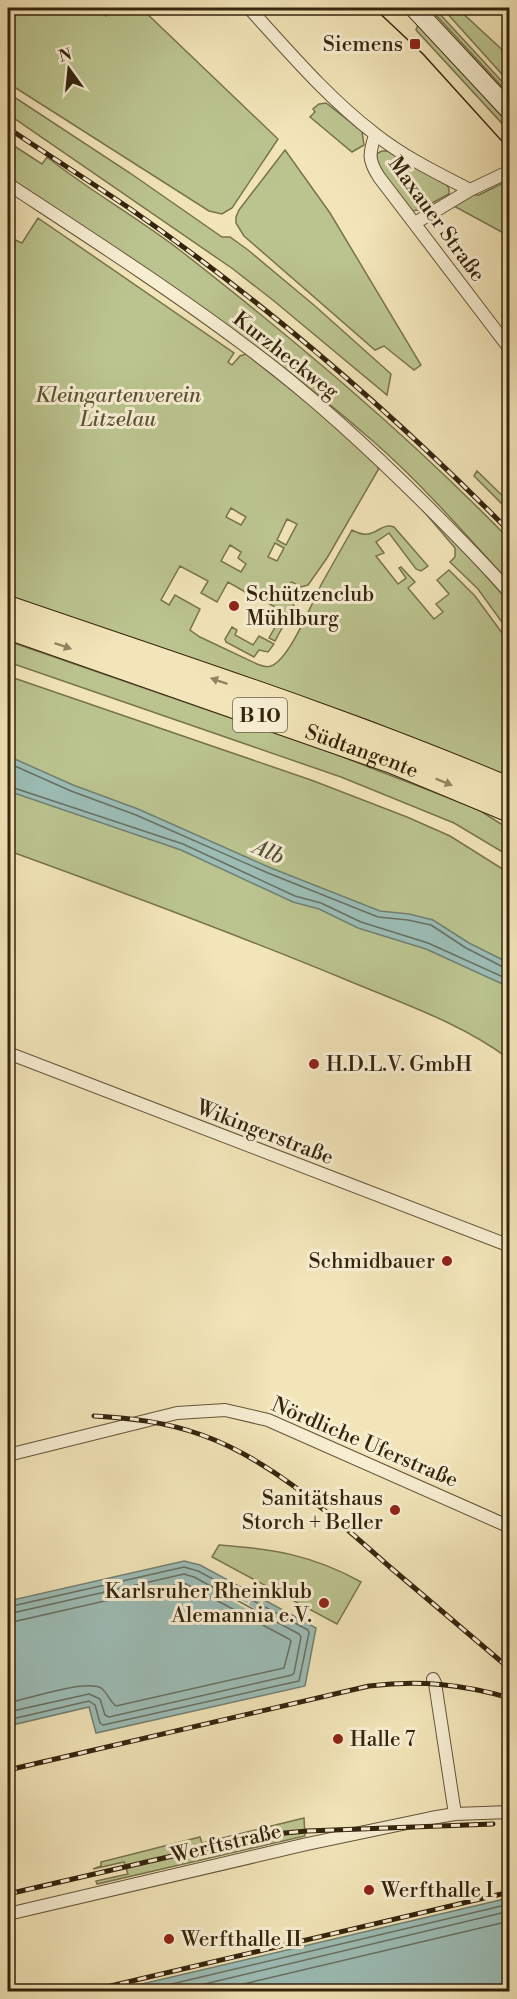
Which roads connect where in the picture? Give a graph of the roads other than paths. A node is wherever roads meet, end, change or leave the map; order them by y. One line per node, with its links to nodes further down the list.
1 (249, 8): 4 (street)
2 (414, 8): 3 (main road)
3 (510, 111)
4 (371, 131): 7 (street); 8 (street, Maxauer Straße)
5 (510, 171): 7 (street)
6 (8, 184): 10 (street, Kurzheckweg)
7 (470, 190): 8 (street)
8 (415, 223): 9 (street, Maxauer Straße)
9 (510, 349)
10 (510, 593)
11 (8, 608): 13 (highway, Südtangente / B 10, one-way to 11)
12 (8, 627): 14 (highway, Südtangente / B 10, one-way to 14)
13 (510, 790)
14 (510, 810)
15 (8, 1053): 16 (street, Wikingerstraße)
16 (510, 1246)
17 (8, 1455): 18 (street, Nördliche Uferstraße)
18 (510, 1527)
19 (433, 1679): 21 (street)
20 (510, 1812): 21 (street, Werftstraße)
21 (455, 1814): 22 (street, Werftstraße)
22 (8, 1914)

